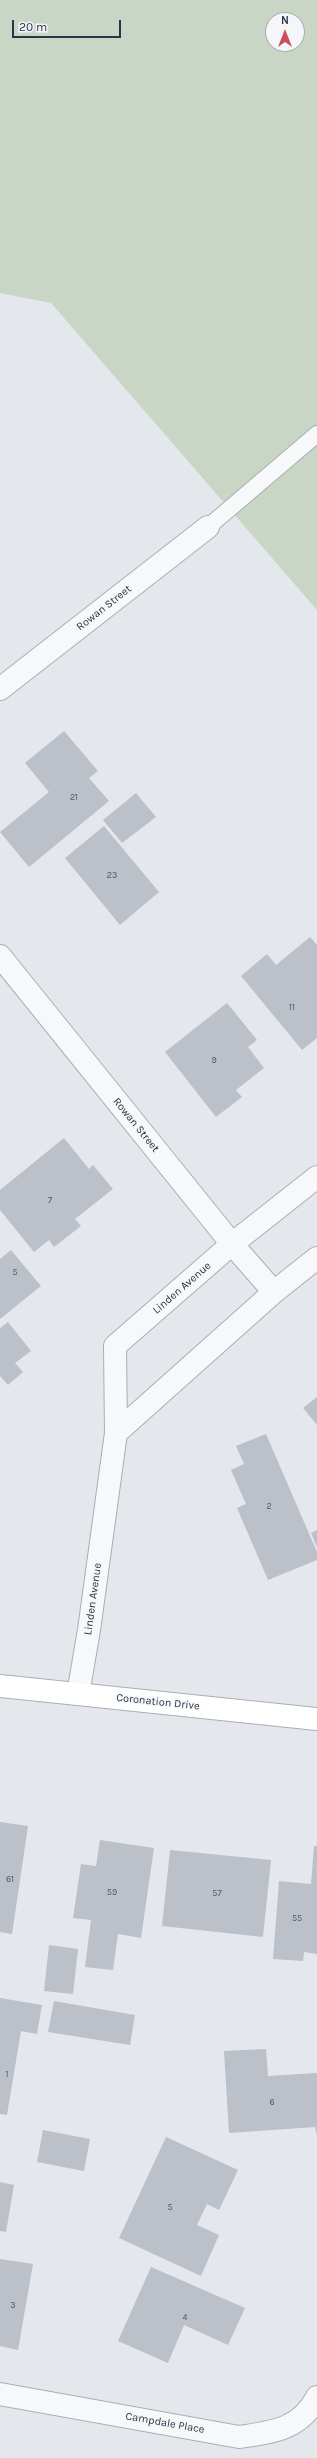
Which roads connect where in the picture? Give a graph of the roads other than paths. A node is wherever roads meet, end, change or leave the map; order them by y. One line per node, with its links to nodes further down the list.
1 (317, 434): 2 (lane)
2 (208, 527): 3 (street, Rowan Street)
3 (0, 689)
4 (0, 956): 6 (street, Rowan Street)
5 (317, 1177): 6 (street, Linden Avenue)
6 (232, 1244): 8 (street, Rowan Street); 9 (street, Linden Avenue)
7 (317, 1258): 8 (street)
8 (274, 1292): 9 (street)
9 (116, 1433): 11 (street, Linden Avenue)
10 (0, 1686): 11 (main road, Coronation Drive)
11 (78, 1694): 12 (main road, Coronation Drive)
12 (317, 1719)
13 (0, 2394): 14 (street, Campdale Place)
14 (317, 2397)

